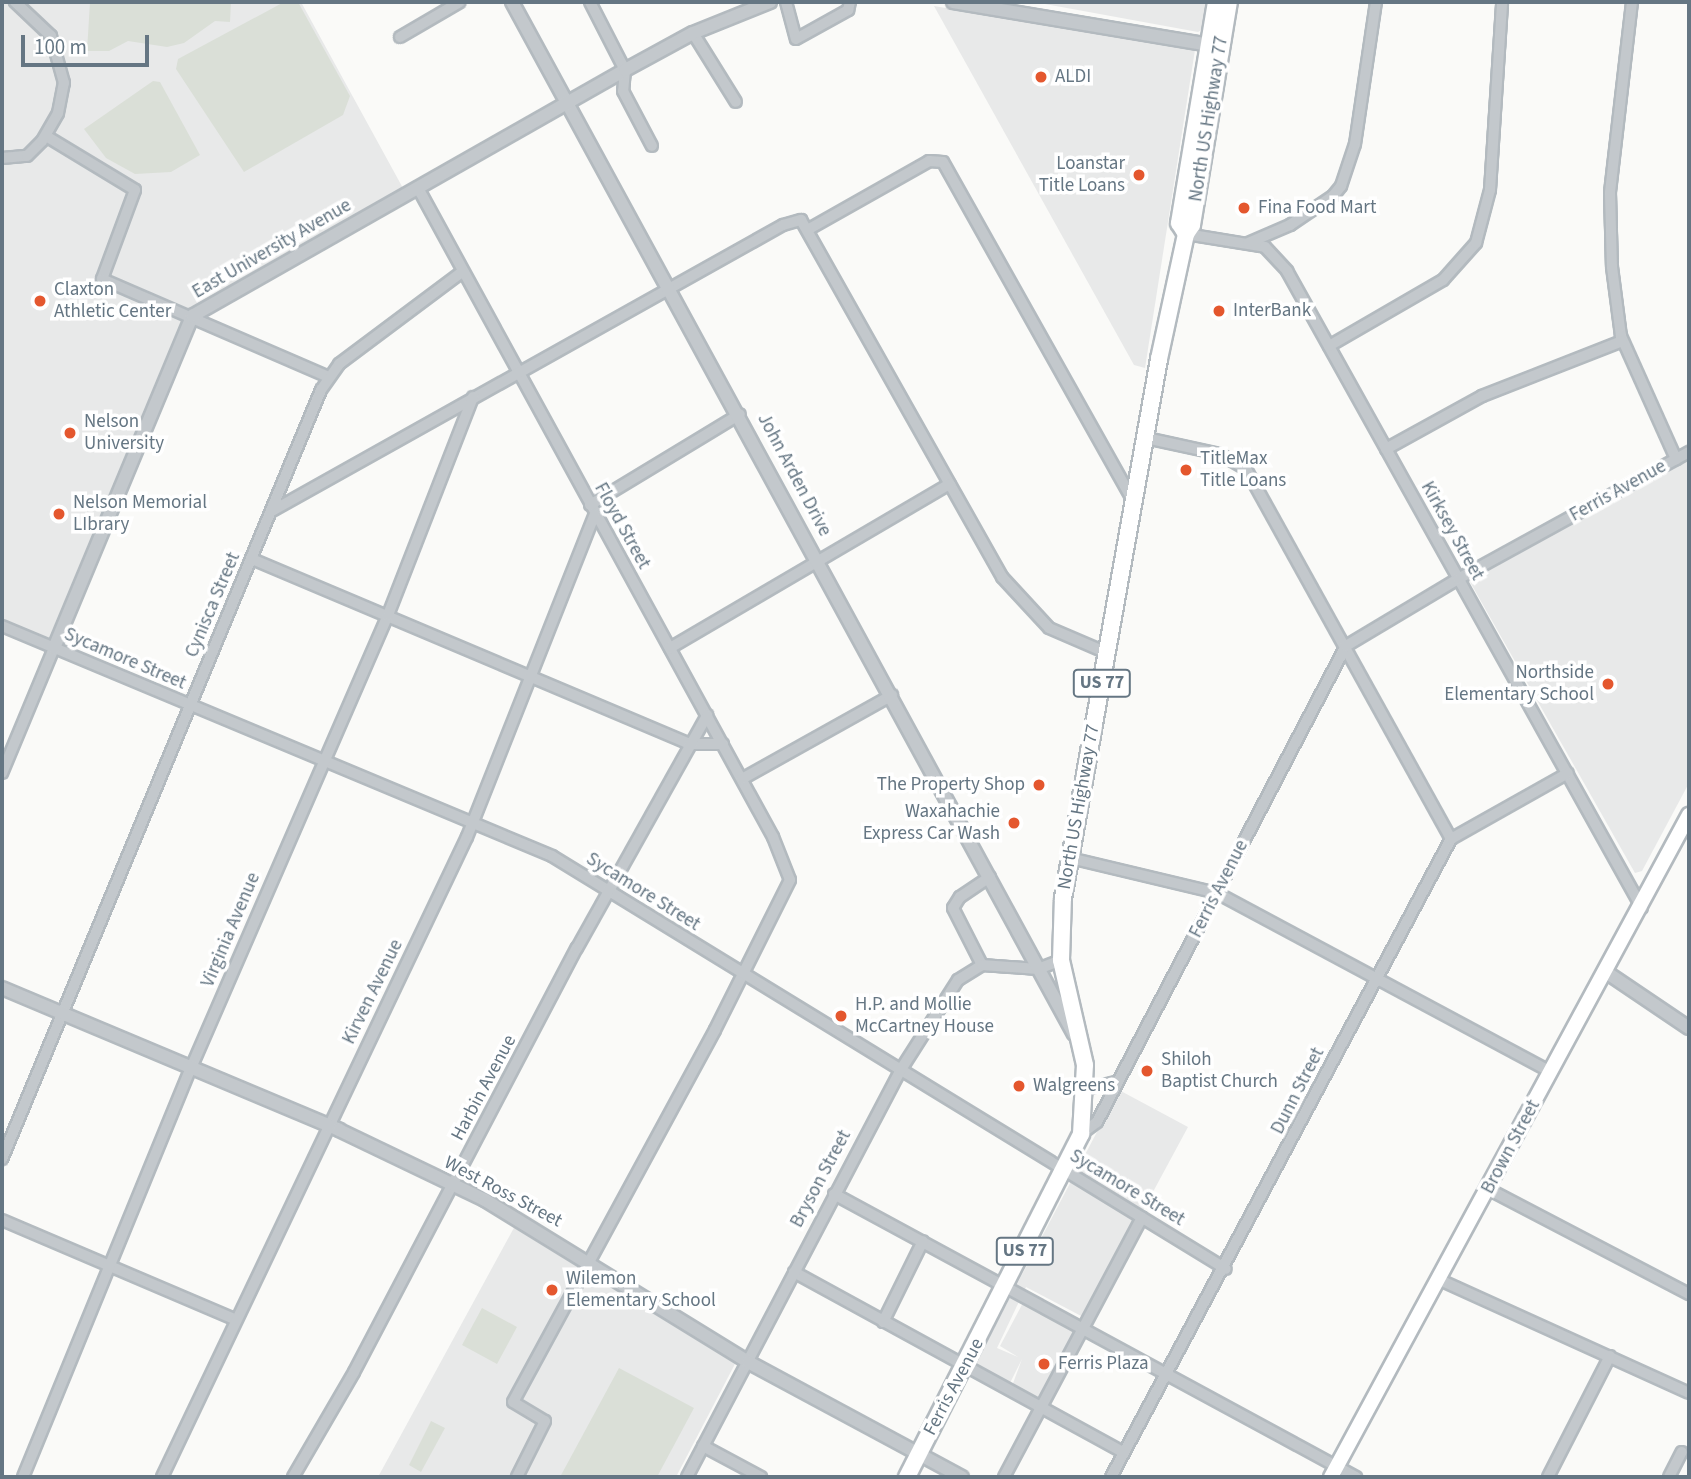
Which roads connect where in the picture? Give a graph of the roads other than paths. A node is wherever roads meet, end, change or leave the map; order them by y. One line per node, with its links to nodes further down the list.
1 (15, 2): 20 (street)
2 (460, 2): 15 (street)
3 (512, 2): 19 (street, John Arden Drive)
4 (590, 2): 17 (street)
5 (770, 2): 14 (street, East University Avenue)
6 (786, 2): 7 (street)
7 (850, 2)
8 (953, 2): 16 (street)
9 (1216, 2): 16 (main road, North US Highway 77 / US 77)
10 (1229, 2): 16 (main road, North US Highway 77 / US 77)
11 (1376, 2): 26 (street)
12 (1502, 2): 31 (street)
13 (1632, 2): 30 (street)
14 (694, 33): 17 (street, East University Avenue); 18 (street)
15 (400, 37)
16 (1215, 45): 25 (main road, North US Highway 77 / US 77)
17 (625, 69): 19 (street, East University Avenue); 21 (street)
18 (736, 102)
19 (568, 103): 23 (street, East University Avenue); 28 (street, John Arden Drive)
20 (46, 136): 22 (street); 29 (street)
21 (652, 146)
22 (2, 158)
23 (418, 188): 27 (street, Floyd Street); 29 (street, East University Avenue)
24 (809, 229): 28 (street); 40 (street); 41 (street)
25 (1186, 234): 26 (street, Kirksey Street); 36 (main road, North US Highway 77 / US 77)
26 (1248, 243): 31 (street, Kirksey Street)
27 (462, 272): 32 (street, Floyd Street); 33 (street, Cynisca Street)
28 (671, 289): 32 (street); 35 (street, John Arden Drive)
29 (192, 316): 33 (street); 50 (street, East University Avenue)
30 (1622, 341): 37 (street); 39 (street)
31 (1329, 345): 37 (street, Kirksey Street)
32 (517, 374): 34 (street); 42 (street, Floyd Street)
33 (328, 377): 43 (street, Cynisca Street)
34 (473, 397): 43 (street); 47 (street, Virginia Avenue)
35 (740, 414): 42 (street); 45 (street, John Arden Drive)
36 (1146, 438): 41 (main road, North US Highway 77 / US 77); 49 (street)
37 (1386, 449): 46 (street, Kirksey Street)
38 (1689, 452): 39 (street, Ferris Avenue)
39 (1676, 459): 46 (street, Ferris Avenue)
40 (950, 484): 45 (street); 52 (street)
41 (1134, 503): 52 (main road, North US Highway 77 / US 77)
42 (592, 509): 51 (street, Floyd Street); 53 (street, Kirven Avenue)
43 (272, 511): 44 (street, Cynisca Street)
44 (252, 559): 47 (street); 55 (street, Cynisca Street)
45 (819, 562): 51 (street); 54 (street, John Arden Drive)
46 (1458, 579): 49 (street, Ferris Avenue); 61 (street, Kirksey Street)
47 (388, 615): 53 (street); 59 (street, Virginia Avenue)
48 (2, 626): 50 (street, Sycamore Street)
49 (1346, 646): 65 (street); 69 (street, Ferris Avenue)
50 (54, 648): 55 (street, Sycamore Street); 60 (street, East University Avenue)
51 (670, 648): 56 (street, Floyd Street)
52 (1107, 653): 66 (main road, North US Highway 77 / US 77)
53 (531, 677): 57 (street); 64 (street, Kirven Avenue)
54 (892, 695): 62 (street); 67 (street, John Arden Drive)
55 (190, 706): 59 (street, Sycamore Street); 78 (street, Cynisca Street)
56 (707, 715): 57 (street, Harbin Avenue); 58 (street, Floyd Street)
57 (690, 744): 58 (street); 68 (street, Harbin Avenue)
58 (723, 744): 62 (street, Floyd Street)
59 (324, 759): 64 (street, Sycamore Street); 81 (street, Virginia Avenue)
60 (2, 773)
61 (1568, 773): 65 (street); 70 (street, Kirksey Street)
62 (742, 779): 75 (street, Floyd Street)
63 (1689, 815): 70 (main road, Brown Street)
64 (473, 822): 68 (street, Sycamore Street); 86 (street, Kirven Avenue)
65 (1451, 839): 76 (street, Dunn Street)
66 (1070, 858): 69 (street); 71 (main road, North US Highway 77 / US 77)
67 (990, 877): 72 (street); 73 (street, John Arden Drive)
68 (610, 892): 75 (street, Sycamore Street); 90 (street, Harbin Avenue)
69 (1217, 893): 76 (street); 84 (street, Ferris Avenue)
70 (1642, 908): 74 (main road, Brown Street)
71 (1061, 960): 73 (street); 80 (main road, North US Highway 77 / US 77)
72 (982, 965): 73 (street); 82 (street, Bryson Street)
73 (1038, 969): 80 (street)
74 (1606, 972): 79 (street); 83 (main road, Brown Street)
75 (744, 975): 82 (street, Sycamore Street); 96 (street)
76 (1378, 979): 83 (street); 98 (street, Dunn Street)
77 (2, 988): 78 (street, West Ross Street)
78 (60, 1011): 81 (street, West Ross Street); 88 (street, Cynisca Street)
79 (1689, 1028)
80 (1083, 1050): 85 (main road, North US Highway 77 / US 77)
81 (191, 1068): 86 (street, West Ross Street); 97 (street, Virginia Avenue)
82 (900, 1071): 89 (street, Sycamore Street); 92 (street, Bryson Street)
83 (1550, 1072): 91 (main road, Brown Street)
84 (1116, 1082): 85 (street); 87 (street, Ferris Avenue)
85 (1087, 1089): 87 (main road, North US Highway 77 / US 77)
86 (326, 1125): 90 (street, West Ross Street); 103 (street, Kirven Avenue)
87 (1081, 1134): 89 (main road, Ferris Avenue / US 77)
88 (2, 1159)
89 (1066, 1171): 93 (street, Sycamore Street); 101 (main road, Ferris Avenue / US 77)
90 (453, 1185): 96 (street, West Ross Street); 119 (street, Harbin Avenue)
91 (1488, 1189): 100 (main road, Brown Street); 102 (street)
92 (834, 1194): 95 (street); 99 (street, Bryson Street)
93 (1142, 1217): 98 (street, Sycamore Street); 105 (street)
94 (2, 1220): 97 (street)
95 (923, 1241): 101 (street); 104 (street)
96 (589, 1262): 107 (street, West Ross Street); 120 (street)
97 (109, 1266): 103 (street); 117 (street, Virginia Avenue)
98 (1226, 1269): 109 (street, Dunn Street)
99 (794, 1272): 104 (street); 107 (street, Bryson Street)
100 (1440, 1280): 106 (street); 116 (main road, Brown Street)
101 (1007, 1286): 105 (street); 108 (main road, Ferris Avenue / US 77)
102 (1689, 1294)
103 (236, 1321): 118 (street, Kirven Avenue)
104 (883, 1322): 108 (street)
105 (1084, 1327): 109 (street); 111 (street)
106 (1610, 1356): 110 (street); 128 (street)
107 (748, 1362): 112 (street, Bryson Street); 115 (street, West Ross Street)
108 (965, 1367): 111 (street); 115 (main road, Ferris Avenue / US 77)
109 (1168, 1373): 114 (street, Dunn Street); 116 (street)
110 (1689, 1393)
111 (1041, 1408): 114 (street); 125 (street)
112 (703, 1446): 121 (street, Bryson Street); 122 (street)
113 (1682, 1452): 129 (street)
114 (1124, 1453): 126 (street, Dunn Street)
115 (919, 1454): 123 (main road, Ferris Avenue / US 77); 124 (street, West Ross Street)
116 (1334, 1471): 127 (street)
117 (23, 1477)
118 (162, 1477)
119 (293, 1477)
120 (517, 1477)
121 (687, 1477)
122 (761, 1477)
123 (907, 1477)
124 (962, 1477)
125 (1004, 1477)
126 (1111, 1477)
127 (1356, 1477)
128 (1548, 1477)
129 (1669, 1477)

